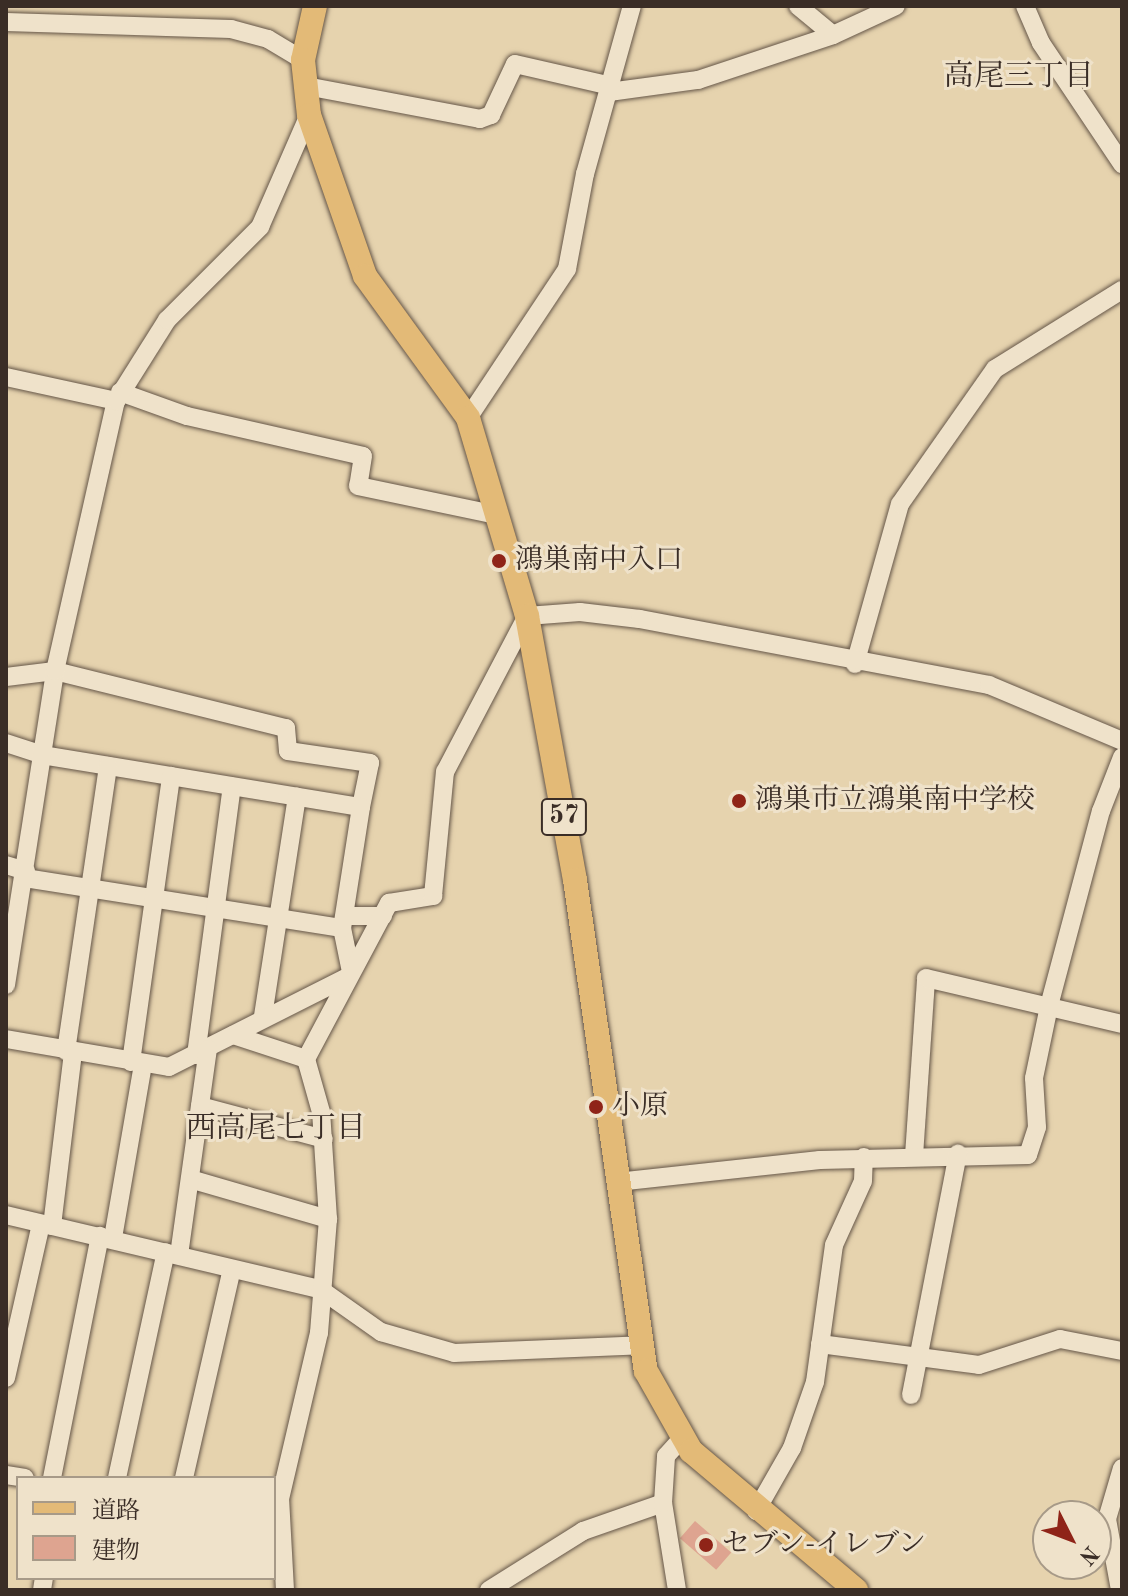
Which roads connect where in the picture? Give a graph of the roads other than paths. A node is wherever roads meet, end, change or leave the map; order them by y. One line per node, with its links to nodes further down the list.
1 (315, 6): 9 (main road, 57)
2 (632, 6): 11 (street)
3 (798, 6): 8 (street)
4 (896, 6): 8 (street)
5 (1025, 6): 13 (street)
6 (131, 15): 7 (street); 9 (street)
7 (6, 22)
8 (833, 35): 11 (street)
9 (303, 60): 10 (main road, 57)
10 (306, 86): 11 (street); 12 (main road, 57)
11 (610, 89): 17 (street)
12 (309, 115): 16 (street); 17 (main road, 57)
13 (1122, 164)
14 (1122, 290): 20 (street)
15 (6, 377): 16 (street)
16 (118, 396): 18 (street); 21 (street)
17 (468, 418): 18 (main road, 57)
18 (497, 515): 19 (main road, 57)
19 (527, 616): 20 (street); 39 (street); 59 (main road, 57)
20 (855, 664): 23 (street)
21 (55, 671): 22 (street); 25 (street); 31 (street)
22 (6, 677)
23 (1122, 741)
24 (6, 743): 25 (street)
25 (42, 755): 27 (street); 33 (street)
26 (1122, 757): 44 (street)
27 (108, 766): 28 (street); 34 (street)
28 (171, 776): 29 (street); 35 (street)
29 (232, 786): 30 (street); 37 (street)
30 (297, 797): 31 (street); 38 (street)
31 (361, 807): 40 (street)
32 (6, 865): 33 (street)
33 (26, 874): 34 (street); 36 (street)
34 (91, 886): 35 (street); 49 (street)
35 (155, 896): 37 (street); 52 (street)
36 (14, 899): 41 (street)
37 (216, 906): 38 (street); 50 (street)
38 (280, 916): 40 (street); 45 (street)
39 (383, 916): 40 (street); 42 (street)
40 (344, 922): 42 (street)
41 (10, 953): 43 (street)
42 (348, 975): 45 (street); 51 (street)
43 (6, 985)
44 (1049, 1006): 46 (street); 55 (street); 56 (street)
45 (263, 1016): 47 (street)
46 (1122, 1024)
47 (233, 1035): 50 (street); 51 (street)
48 (6, 1039): 49 (street)
49 (70, 1051): 52 (street); 62 (street)
50 (202, 1052): 52 (street); 53 (street)
51 (306, 1059): 54 (street)
52 (137, 1064): 63 (street)
53 (200, 1106): 54 (street); 58 (street)
54 (324, 1139): 61 (street)
55 (958, 1154): 56 (street); 70 (street)
56 (914, 1156): 57 (street)
57 (864, 1157): 59 (street); 67 (street)
58 (190, 1179): 61 (street); 64 (street)
59 (617, 1182): 68 (main road, 57)
60 (6, 1215): 62 (street)
61 (328, 1219): 66 (street)
62 (47, 1225): 63 (street); 71 (street)
63 (106, 1237): 64 (street); 75 (street)
64 (172, 1254): 65 (street); 76 (street)
65 (232, 1269): 66 (street); 77 (street)
66 (320, 1289): 68 (street); 80 (street)
67 (820, 1344): 70 (street); 79 (street)
68 (641, 1345): 73 (main road, 57)
69 (1122, 1351): 70 (street)
70 (922, 1356): 72 (street)
71 (6, 1378)
72 (911, 1395)
73 (682, 1438): 78 (street); 79 (main road, 57)
74 (1122, 1468): 84 (street)
75 (52, 1476)
76 (117, 1476)
77 (184, 1476)
78 (663, 1503): 81 (street); 82 (street)
79 (756, 1511): 83 (main road, 57)
80 (285, 1590)
81 (489, 1590)
82 (677, 1590)
83 (856, 1590)
84 (1120, 1590)

